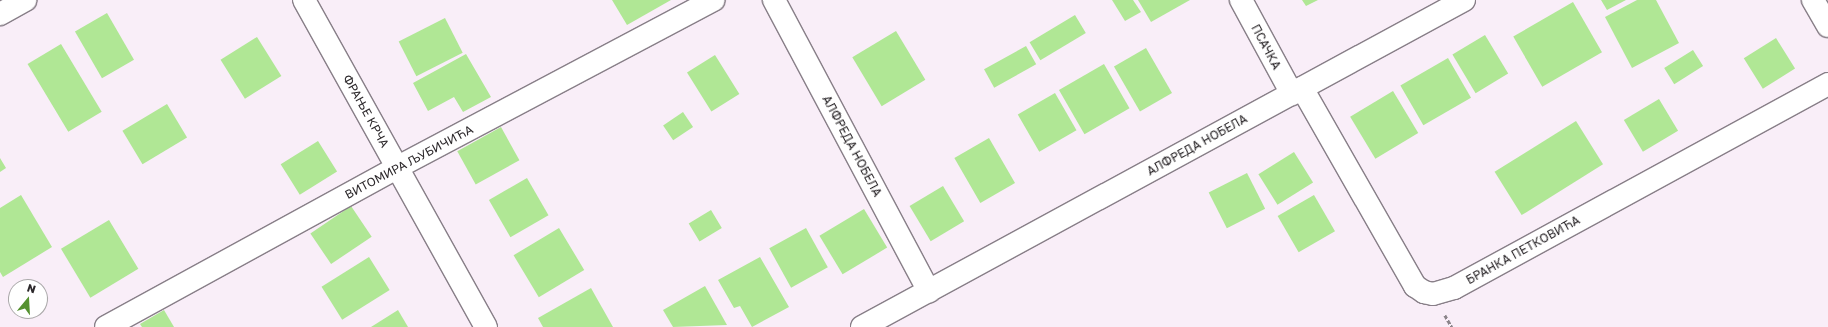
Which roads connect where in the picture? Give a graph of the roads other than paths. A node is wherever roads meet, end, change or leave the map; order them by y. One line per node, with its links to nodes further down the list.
1 (25, 0): 8 (street)
2 (304, 0): 12 (street, ФРАЊЕ КРЧА)
3 (714, 0): 12 (street, ВИТОМИРА ЉУБИЧИЋА)
4 (774, 0): 13 (street, АЛФРЕДА НОБЕЛА)
5 (1241, 0): 11 (street, ПСАЧКА)
6 (1464, 0): 11 (street, АЛФРЕДА НОБЕЛА)
7 (1814, 0): 9 (street)
8 (0, 14)
9 (1828, 26)
10 (1828, 84): 11 (street, БРАНКА ПЕТКОВИЋА)
11 (1297, 91): 13 (street, АЛФРЕДА НОБЕЛА)
12 (398, 167): 14 (street, ВИТОМИРА ЉУБИЧИЋА); 15 (street, ФРАЊЕ КРЧА)
13 (929, 291): 16 (street, АЛФРЕДА НОБЕЛА)
14 (106, 327)
15 (486, 327)
16 (862, 327)

